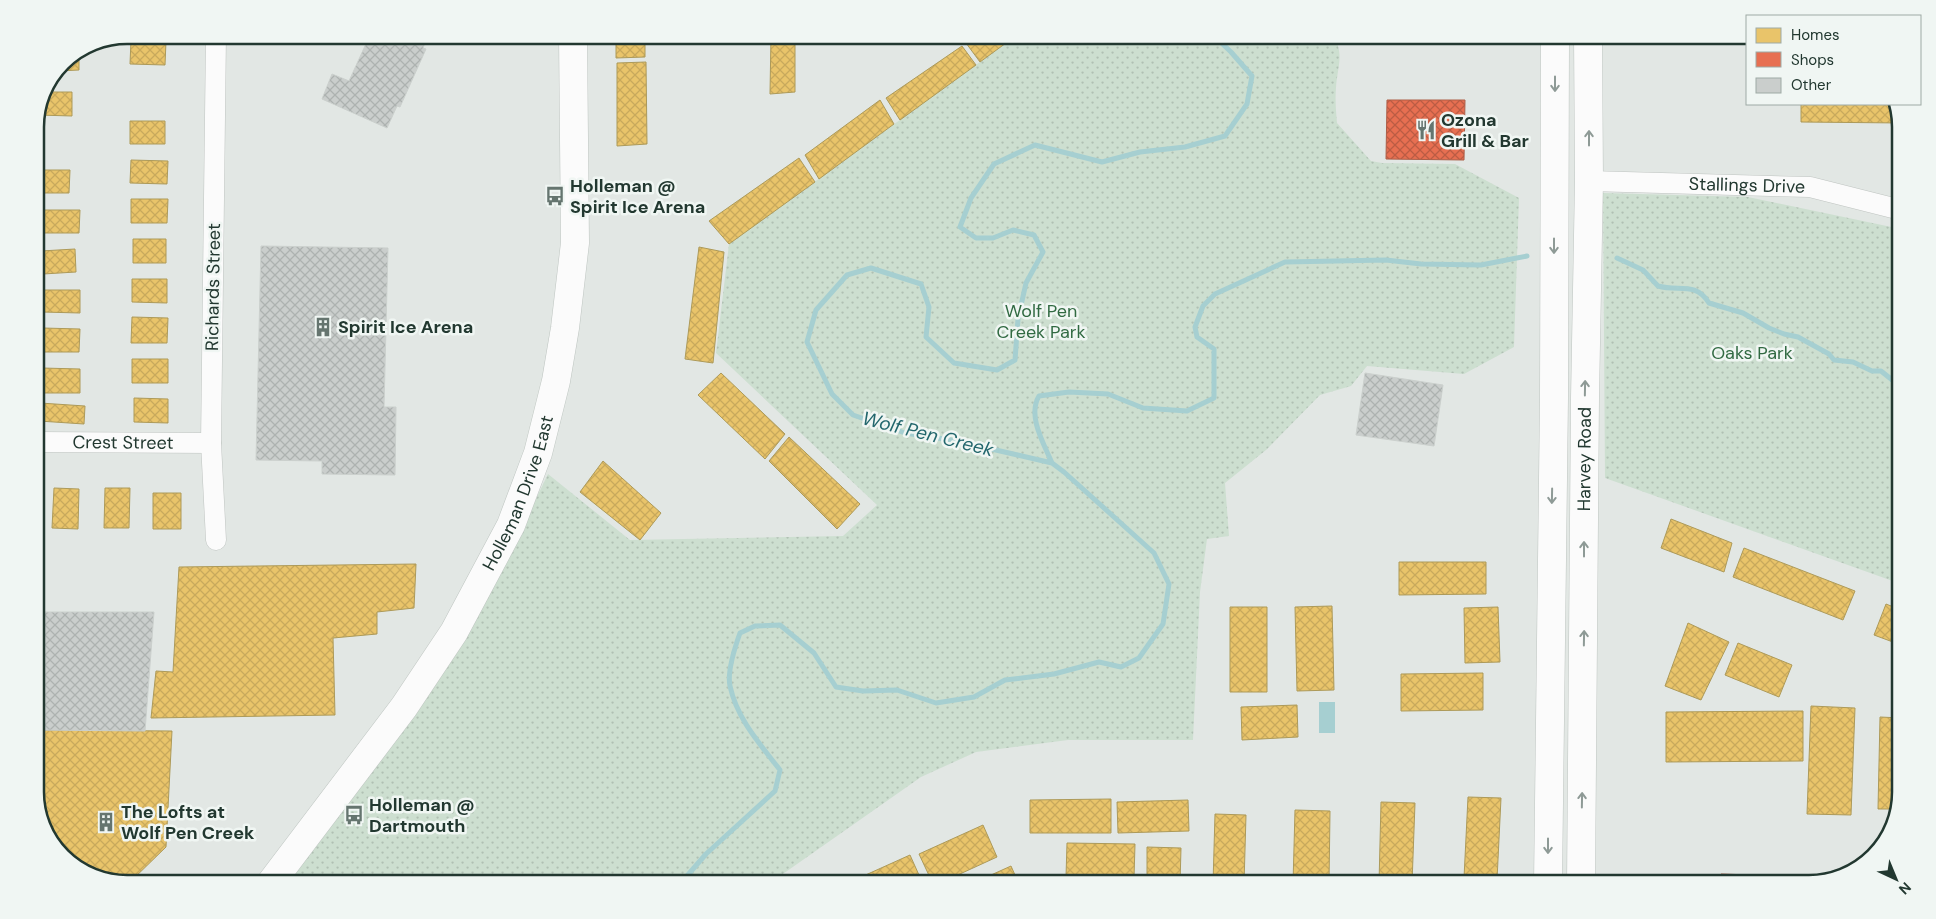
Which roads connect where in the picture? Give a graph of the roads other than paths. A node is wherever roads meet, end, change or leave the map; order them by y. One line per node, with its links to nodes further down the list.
1 (216, 44): 9 (street, Richards Street)
2 (573, 44): 14 (main road, Holleman Drive East)
3 (1555, 44): 7 (main road, Harvey Road, one-way to 7)
4 (1588, 44): 5 (main road, Harvey Road, one-way to 4)
5 (1589, 181): 6 (street, Stallings Drive); 10 (main road, Harvey Road, one-way to 5)
6 (1892, 208)
7 (1554, 398): 10 (main road); 12 (main road, Harvey Road, one-way to 12)
8 (44, 442): 9 (street, Crest Street)
9 (211, 444): 11 (street, Richards Street)
10 (1584, 507): 13 (main road, Harvey Road, one-way to 10)
11 (216, 540)
12 (1549, 725): 13 (main road); 15 (main road, Harvey Road, one-way to 15)
13 (1581, 840): 16 (main road, Harvey Road)
14 (277, 875)
15 (1548, 875)
16 (1581, 875)

